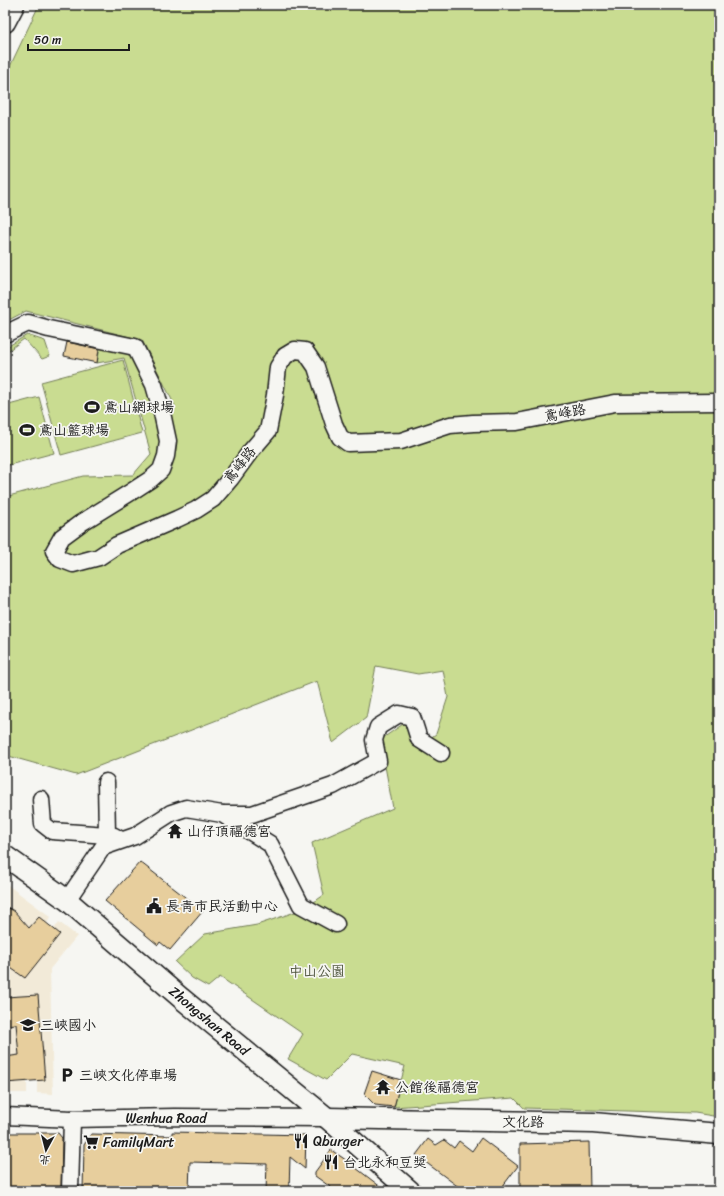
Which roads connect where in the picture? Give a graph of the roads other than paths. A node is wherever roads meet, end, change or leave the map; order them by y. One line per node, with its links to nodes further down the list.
1 (14, 5): 2 (street)
2 (5, 22)
3 (5, 334): 4 (street, 鳶峰路)
4 (719, 402)
5 (441, 753): 8 (street)
6 (106, 782): 9 (street)
7 (42, 799): 9 (street)
8 (222, 814): 9 (street); 12 (street)
9 (114, 837): 11 (street)
10 (5, 856): 11 (street, Zhongshan Road)
11 (67, 900): 14 (street, Zhongshan Road)
12 (336, 924)
13 (5, 1116): 15 (street, Wenhua Road)
14 (328, 1118): 15 (street, Wenhua Road); 16 (street, 文化路); 18 (street, Zhongshan Road)
15 (72, 1119): 17 (street)
16 (719, 1134)
17 (70, 1191)
18 (410, 1191)

